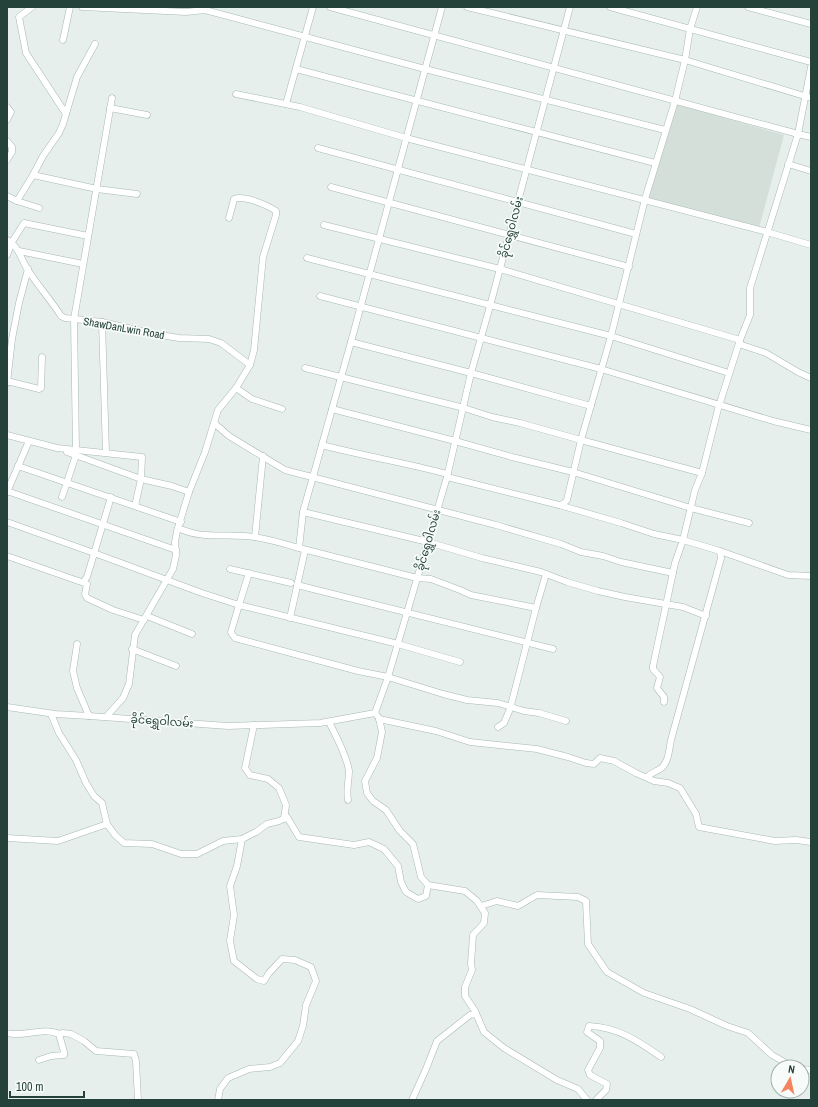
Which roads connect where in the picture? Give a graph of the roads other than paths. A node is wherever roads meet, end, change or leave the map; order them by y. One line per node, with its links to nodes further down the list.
1 (32, 7): 36 (street)
2 (70, 7): 19 (street)
3 (82, 7): 12 (street)
4 (313, 7): 18 (street)
5 (330, 7): 17 (street)
6 (442, 7): 17 (street)
7 (467, 7): 16 (street)
8 (570, 7): 16 (street, ခိုင်ရွှေဝါလမ်း)
9 (610, 7): 15 (street)
10 (697, 7): 15 (street)
11 (748, 7): 14 (street)
12 (136, 9): 13 (street)
13 (205, 9): 18 (street)
14 (811, 24)
15 (690, 29): 21 (street); 22 (street)
16 (564, 30): 21 (street); 24 (street, ခိုင်ရွှေဝါလမ်း)
17 (434, 35): 24 (street); 26 (street)
18 (305, 37): 25 (street); 26 (street)
19 (63, 40)
20 (95, 44): 36 (street)
21 (685, 60): 29 (street); 32 (street)
22 (811, 62)
23 (811, 67): 29 (street)
24 (554, 68): 31 (street, ခိုင်ရွှေဝါလမ်း); 32 (street)
25 (296, 69): 30 (street); 33 (street)
26 (425, 69): 30 (street); 31 (street)
27 (236, 94): 33 (street)
28 (112, 98): 35 (street)
29 (808, 98): 41 (street)
30 (416, 100): 40 (street); 43 (street)
31 (545, 100): 39 (street); 40 (street, ခိုင်ရွှေဝါလမ်း)
32 (675, 101): 39 (street); 41 (street)
33 (286, 104): 43 (street)
34 (7, 107): 38 (street)
35 (110, 108): 37 (street); 54 (street)
36 (66, 114): 52 (street)
37 (147, 115)
38 (7, 120)
39 (665, 130): 47 (street)
40 (535, 133): 47 (street); 49 (street, ခိုင်ရွှေဝါလမ်း)
41 (798, 134): 42 (street); 48 (street)
42 (811, 137)
43 (406, 138): 49 (street); 50 (street)
44 (7, 141): 46 (street)
45 (318, 148): 50 (street)
46 (7, 160)
47 (655, 163): 57 (street)
48 (788, 164): 51 (street); 64 (street)
49 (526, 168): 57 (street); 60 (street, ခိုင်ရွှေဝါလမ်း)
50 (397, 170): 59 (street); 60 (street)
51 (811, 171)
52 (33, 175): 54 (street); 58 (street)
53 (331, 187): 59 (street)
54 (97, 188): 55 (street); 67 (street)
55 (137, 194)
56 (7, 196): 58 (street)
57 (645, 199): 64 (street); 65 (street)
58 (17, 201): 61 (street)
59 (388, 202): 66 (street); 68 (street)
60 (517, 202): 65 (street); 66 (street, ခိုင်ရွှေဝါလမ်း)
61 (39, 208)
62 (229, 218): 90 (street)
63 (324, 225): 68 (street)
64 (767, 232): 70 (street); 88 (street)
65 (636, 234): 75 (street)
66 (508, 235): 75 (street); 77 (street, ခိုင်ရွှေဝါလမ်း)
67 (88, 236): 69 (street); 74 (street)
68 (379, 238): 77 (street); 78 (street)
69 (9, 241): 71 (street, ShawDanLwin Road); 72 (street)
70 (811, 245)
71 (19, 251): 74 (street); 76 (street, ShawDanLwin Road)
72 (7, 255)
73 (307, 258): 78 (street)
74 (84, 264): 83 (street)
75 (629, 267): 80 (street)
76 (28, 269): 83 (street, ShawDanLwin Road); 97 (street)
77 (500, 269): 80 (street); 81 (street, ခိုင်ရွှေဝါလမ်း)
78 (369, 273): 81 (street); 82 (street)
79 (320, 296): 82 (street)
80 (619, 304): 85 (street); 88 (street)
81 (490, 306): 85 (street); 86 (street, ခိုင်ရွှေဝါလမ်း)
82 (360, 307): 86 (street); 87 (street)
83 (74, 319): 84 (street, ShawDanLwin Road); 111 (street)
84 (102, 322): 90 (street, ShawDanLwin Road); 112 (street)
85 (611, 336): 92 (street); 94 (street)
86 (481, 339): 92 (street); 93 (street, ခိုင်ရွှေဝါလမ်း)
87 (351, 342): 93 (street); 95 (street)
88 (740, 342): 94 (street); 96 (street)
89 (42, 357): 97 (street)
90 (250, 365): 98 (street)
91 (305, 368): 95 (street)
92 (601, 369): 99 (street); 100 (street)
93 (471, 373): 100 (street); 101 (street, ခိုင်ရွှေဝါလမ်း)
94 (729, 373): 99 (street)
95 (341, 376): 101 (street); 103 (street)
96 (811, 378)
97 (7, 382)
98 (236, 388): 102 (street); 104 (street)
99 (719, 405): 105 (street); 116 (street)
100 (591, 406): 107 (street)
101 (464, 408): 107 (street); 109 (street, ခိုင်ရွှေဝါလမ်း)
102 (282, 409)
103 (332, 409): 109 (street); 110 (street)
104 (214, 423): 113 (street); 122 (street)
105 (811, 430)
106 (7, 435): 108 (street)
107 (581, 440): 115 (street); 116 (street)
108 (29, 441): 111 (street); 114 (street)
109 (454, 441): 115 (street); 117 (street, ခိုင်ရွှေဝါလမ်း)
110 (322, 445): 117 (street); 118 (street)
111 (76, 452): 112 (street); 119 (street); 120 (street)
112 (106, 453): 119 (street)
113 (263, 456): 118 (street); 134 (street)
114 (18, 466): 120 (street); 121 (street)
115 (573, 472): 125 (street); 127 (street)
116 (702, 473): 127 (street)
117 (447, 475): 125 (street); 128 (street, ခိုင်ရွှေဝါလမ်း)
118 (312, 478): 128 (street); 129 (street)
119 (142, 479): 122 (street); 126 (street)
120 (67, 482): 123 (street); 124 (street)
121 (7, 492): 132 (street)
122 (189, 492): 133 (street)
123 (62, 497)
124 (111, 497): 126 (street); 132 (street)
125 (558, 505): 135 (street)
126 (135, 506): 133 (street)
127 (691, 508): 131 (street); 135 (street)
128 (436, 510): 136 (street, ခိုင်ရွှေဝါလမ်း); 144 (street)
129 (303, 512): 136 (street); 137 (street)
130 (7, 522): 140 (street)
131 (750, 523)
132 (103, 524): 138 (street); 140 (street)
133 (180, 525): 134 (street); 138 (street)
134 (255, 537): 137 (street)
135 (683, 540): 139 (street); 144 (street)
136 (428, 542): 145 (street); 147 (street, ခိုင်ရွှေဝါလမ်း)
137 (302, 549): 147 (street); 150 (street)
138 (176, 550): 148 (street)
139 (720, 551): 146 (street); 155 (street)
140 (94, 553): 148 (street); 149 (street)
141 (7, 556): 149 (street)
142 (230, 569): 143 (street)
143 (248, 573): 150 (street); 152 (street)
144 (673, 573): 151 (street)
145 (546, 574): 151 (street); 153 (street)
146 (811, 576)
147 (417, 578): 153 (street); 154 (street, ခိုင်ရွှေဝါလမ်း)
148 (166, 579): 152 (street); 156 (street)
149 (83, 582): 156 (street)
150 (294, 584): 154 (street); 157 (street)
151 (666, 604): 155 (street); 167 (street)
152 (239, 605): 157 (street); 166 (street)
153 (536, 608): 159 (street)
154 (407, 612): 159 (street); 161 (street, ခိုင်ရွှေဝါလမ်း)
155 (706, 616): 179 (street)
156 (145, 618): 158 (street); 162 (street)
157 (290, 618): 161 (street)
158 (192, 634)
159 (528, 643): 163 (street); 169 (street)
160 (77, 644): 172 (street)
161 (398, 644): 164 (street); 166 (street, ခိုင်ရွှေဝါလမ်း)
162 (132, 649): 165 (street); 173 (street)
163 (553, 649)
164 (460, 662)
165 (176, 666)
166 (388, 677): 169 (street); 170 (street, ခိုင်ရွှေဝါလမ်း)
167 (664, 702)
168 (7, 707): 171 (street, ခိုင်ရွှေဝါလမ်း)
169 (511, 707): 175 (street); 178 (street)
170 (375, 713): 174 (street); 176 (street, ခိုင်ရွှေဝါလမ်း)
171 (51, 714): 172 (street, ခိုင်ရွှေဝါလမ်း); 182 (street)
172 (89, 716): 173 (street, ခိုင်ရွှေဝါလမ်း)
173 (106, 717): 177 (street, ခိုင်ရွှေဝါလမ်း)
174 (379, 719): 179 (street); 186 (street)
175 (566, 721)
176 (329, 722): 177 (street, ခိုင်ရွှေဝါလမ်း); 180 (street)
177 (254, 725): 181 (street)
178 (498, 727)
179 (646, 778): 185 (street)
180 (348, 800)
181 (284, 819): 184 (street); 186 (street)
182 (107, 824): 183 (street); 184 (street)
183 (7, 838)
184 (242, 839): 195 (street)
185 (811, 842)
186 (427, 889): 187 (street)
187 (480, 906): 188 (street); 192 (street)
188 (476, 1014): 196 (street); 197 (street)
189 (7, 1033): 190 (street)
190 (59, 1034): 193 (street); 194 (street)
191 (661, 1057): 198 (street)
192 (779, 1059)
193 (39, 1060)
194 (138, 1100)
195 (218, 1100)
196 (412, 1100)
197 (587, 1100)
198 (596, 1100)

